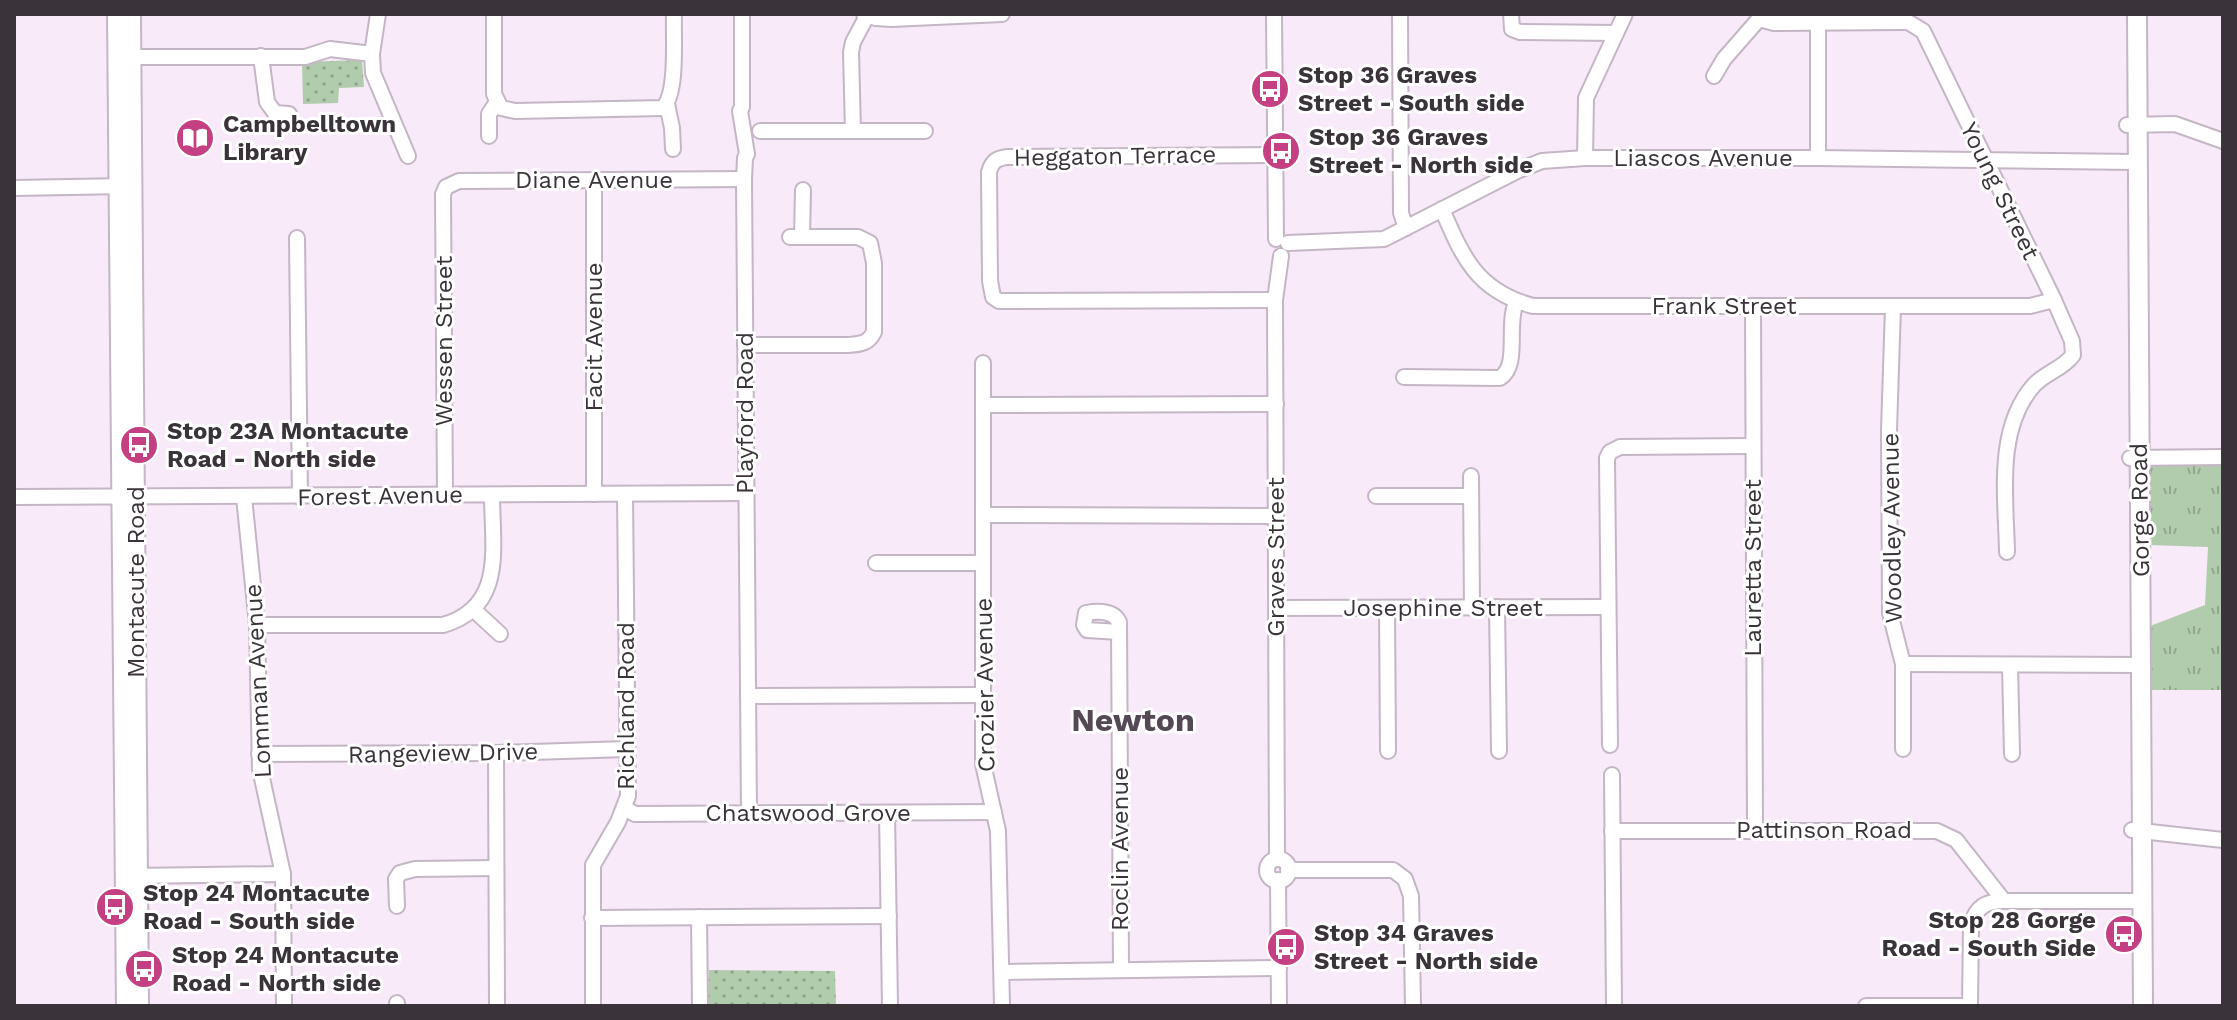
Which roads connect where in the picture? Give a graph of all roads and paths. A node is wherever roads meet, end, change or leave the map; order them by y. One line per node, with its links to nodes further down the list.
1 (117, 14): 20 (main road, Montacute Road)
2 (131, 14): 20 (main road, Montacute Road)
3 (378, 14): 18 (street)
4 (494, 14): 22 (street)
5 (674, 14): 23 (street)
6 (742, 14): 38 (street, Playford Road)
7 (1002, 14): 14 (street)
8 (1274, 14): 32 (street, Graves Street)
9 (1400, 14): 45 (street)
10 (1511, 14): 17 (street)
11 (1625, 14): 17 (street)
12 (2126, 14): 25 (main road, Gorge Road)
13 (2137, 14): 25 (main road, Gorge Road)
14 (866, 15): 27 (street)
15 (1760, 16): 16 (street); 21 (street)
16 (1818, 23): 35 (street); 37 (street, Young Street)
17 (1616, 33): 34 (street)
18 (372, 54): 19 (street); 33 (street)
19 (261, 56): 20 (street); 24 (street)
20 (124, 57): 40 (main road, Montacute Road)
21 (1714, 76)
22 (497, 102): 23 (street); 29 (street)
23 (667, 104): 31 (street)
24 (289, 114)
25 (2132, 125): 30 (street); 36 (main road, Gorge Road)
26 (760, 131): 27 (street)
27 (853, 131): 28 (street)
28 (925, 131)
29 (489, 136)
30 (2223, 141)
31 (673, 149)
32 (1274, 155): 47 (street, Graves Street); 48 (street, Heggaton Terrace)
33 (408, 156)
34 (1585, 158): 35 (street, Liascos Avenue); 44 (street, Liascos Avenue)
35 (1818, 158): 37 (street, Liascos Avenue)
36 (2132, 161): 37 (street, Liascos Avenue); 59 (main road, Gorge Road)
37 (1984, 162): 49 (street, Young Street)
38 (744, 179): 39 (street, Diane Avenue); 53 (street, Playford Road)
39 (594, 180): 41 (street, Diane Avenue); 63 (street, Facit Avenue)
40 (125, 186): 42 (street); 70 (main road, Montacute Road)
41 (446, 187): 65 (street, Wessen Street)
42 (14, 188)
43 (803, 190): 53 (street)
44 (1442, 209): 45 (street, Liascos Avenue); 50 (street, Frank Street)
45 (1406, 228): 47 (street, Liascos Avenue)
46 (297, 238): 72 (street)
47 (1282, 246): 48 (street, Graves Street)
48 (1275, 300): 56 (street, Graves Street)
49 (2054, 300): 52 (street, Frank Street); 75 (street, Young Street)
50 (1516, 302): 51 (street, Frank Street); 55 (street)
51 (1753, 306): 52 (street, Frank Street); 58 (street, Lauretta Street)
52 (1893, 307): 87 (street, Woodley Avenue)
53 (745, 345): 62 (street, Playford Road)
54 (983, 363): 57 (street, Crozier Avenue)
55 (1404, 377)
56 (1276, 404): 57 (street); 74 (street, Graves Street)
57 (984, 405): 73 (street, Crozier Avenue)
58 (1752, 446): 80 (street); 105 (street, Lauretta Street)
59 (2134, 457): 60 (street); 89 (main road, Gorge Road)
60 (2223, 457)
61 (1471, 476): 68 (street)
62 (746, 493): 64 (street, Forest Avenue); 91 (street, Playford Road)
63 (594, 494): 64 (street, Forest Avenue); 66 (street, Forest Avenue)
64 (625, 494): 93 (street, Richland Road)
65 (445, 495): 66 (street, Forest Avenue); 72 (street, Forest Avenue)
66 (492, 495): 83 (street)
67 (1376, 496): 68 (street)
68 (1471, 496): 78 (street)
69 (14, 497): 70 (street, Forest Avenue)
70 (128, 497): 71 (street, Forest Avenue); 112 (main road, Montacute Road)
71 (244, 497): 72 (street, Forest Avenue); 84 (street, Lomman Avenue)
72 (300, 497)
73 (983, 515): 74 (street); 77 (street, Crozier Avenue)
74 (1276, 516): 81 (street, Graves Street)
75 (2007, 552)
76 (876, 563): 77 (street)
77 (983, 563): 90 (street, Crozier Avenue)
78 (1472, 607): 79 (street, Josephine Street); 82 (street, Josephine Street)
79 (1497, 607): 80 (street, Josephine Street); 96 (street)
80 (1608, 607): 92 (street)
81 (1277, 608): 82 (street, Josephine Street); 110 (street, Graves Street)
82 (1387, 608): 95 (street)
83 (474, 610): 84 (street); 86 (street)
84 (257, 625): 98 (street, Lomman Avenue)
85 (1119, 632): 120 (street, Roclin Avenue)
86 (500, 634)
87 (1903, 664): 88 (street); 94 (street, Woodley Avenue)
88 (2010, 665): 89 (street); 99 (street)
89 (2136, 665): 106 (main road, Gorge Road)
90 (984, 695): 91 (street); 102 (street, Crozier Avenue)
91 (748, 696): 104 (street, Playford Road)
92 (1610, 745)
93 (627, 749): 97 (street, Rangeview Drive); 101 (street, Richland Road)
94 (1903, 749)
95 (1388, 751)
96 (1499, 751)
97 (496, 753): 98 (street, Rangeview Drive); 109 (street)
98 (259, 754): 111 (street, Lomman Avenue)
99 (2012, 754)
100 (1612, 775): 107 (street)
101 (624, 808): 104 (street, Chatswood Grove); 118 (street, Richland Road)
102 (994, 812): 103 (street, Chatswood Grove); 121 (street, Crozier Avenue)
103 (887, 813): 104 (street, Chatswood Grove); 116 (street)
104 (749, 814)
105 (1755, 829): 107 (street, Pattinson Road); 113 (street, Pattinson Road)
106 (2137, 830): 108 (street); 114 (main road, Gorge Road)
107 (1612, 831): 132 (street)
108 (2223, 840)
109 (496, 868): 115 (street); 125 (street)
110 (1281, 870): 119 (street, Graves Street); 131 (street)
111 (283, 874): 112 (street); 124 (street, Lomman Avenue)
112 (131, 876): 122 (main road, Montacute Road); 123 (main road, Montacute Road)
113 (2004, 901): 114 (street); 134 (street)
114 (2138, 902): 135 (main road, Gorge Road); 136 (main road, Gorge Road)
115 (397, 906)
116 (889, 916): 117 (street); 128 (street)
117 (699, 917): 118 (street); 127 (street)
118 (592, 918): 126 (street, Richland Road)
119 (1279, 968): 120 (street); 130 (street, Graves Street)
120 (1121, 970): 121 (street)
121 (1002, 972): 129 (street, Crozier Avenue)
122 (126, 1006)
123 (139, 1006)
124 (284, 1006)
125 (497, 1006)
126 (593, 1006)
127 (700, 1006)
128 (890, 1006)
129 (1002, 1006)
130 (1279, 1006)
131 (1413, 1006)
132 (1614, 1006)
133 (1866, 1006): 134 (street)
134 (1970, 1006)
135 (2134, 1006)
136 (2143, 1006)

